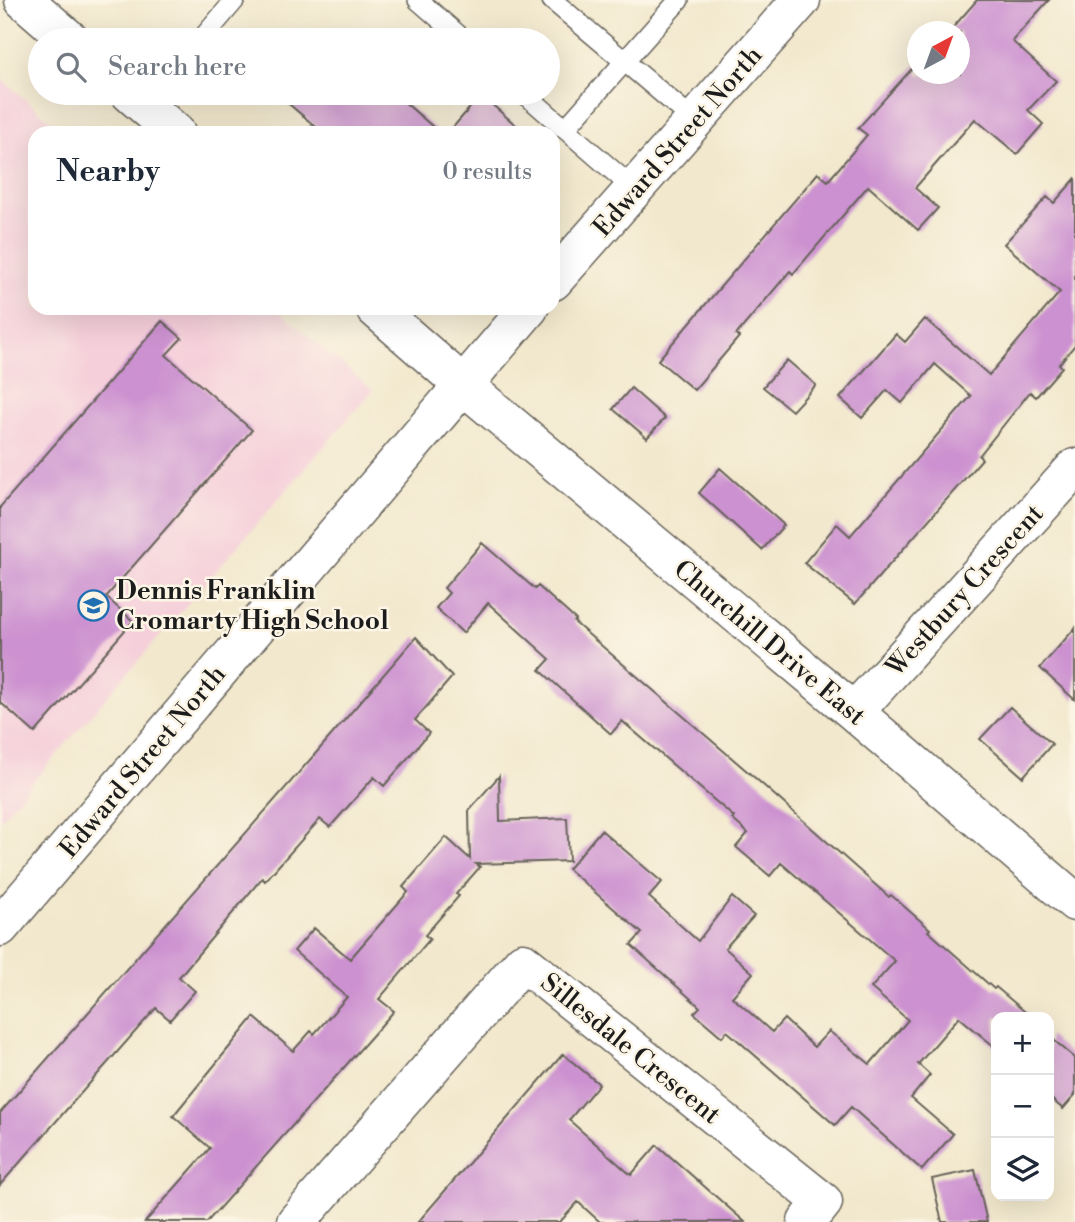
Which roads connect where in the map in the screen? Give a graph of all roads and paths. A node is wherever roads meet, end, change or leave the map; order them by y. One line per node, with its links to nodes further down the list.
1 (235, 0): 8 (lane)
2 (418, 0): 9 (lane)
3 (552, 0): 10 (lane)
4 (679, 0): 10 (lane)
5 (801, 0): 13 (street, Edward Street North)
6 (26, 1): 7 (street)
7 (56, 28)
8 (211, 28)
9 (450, 28)
10 (625, 61): 13 (lane); 15 (lane)
11 (151, 105): 14 (street)
12 (538, 105): 15 (lane)
13 (695, 121): 16 (street, Edward Street North)
14 (170, 126)
15 (565, 129): 16 (lane)
16 (634, 190): 17 (street, Edward Street North)
17 (560, 273)
18 (383, 315): 20 (street, Churchill Drive East)
19 (523, 315): 20 (street, Edward Street North)
20 (462, 384): 22 (street, Churchill Drive East); 24 (street, Edward Street North)
21 (1075, 468): 22 (street, Westbury Crescent)
22 (854, 712): 23 (street, Churchill Drive East)
23 (1075, 902)
24 (0, 927)
25 (296, 1222): 26 (street, Sillesdale Crescent)
26 (807, 1222)

